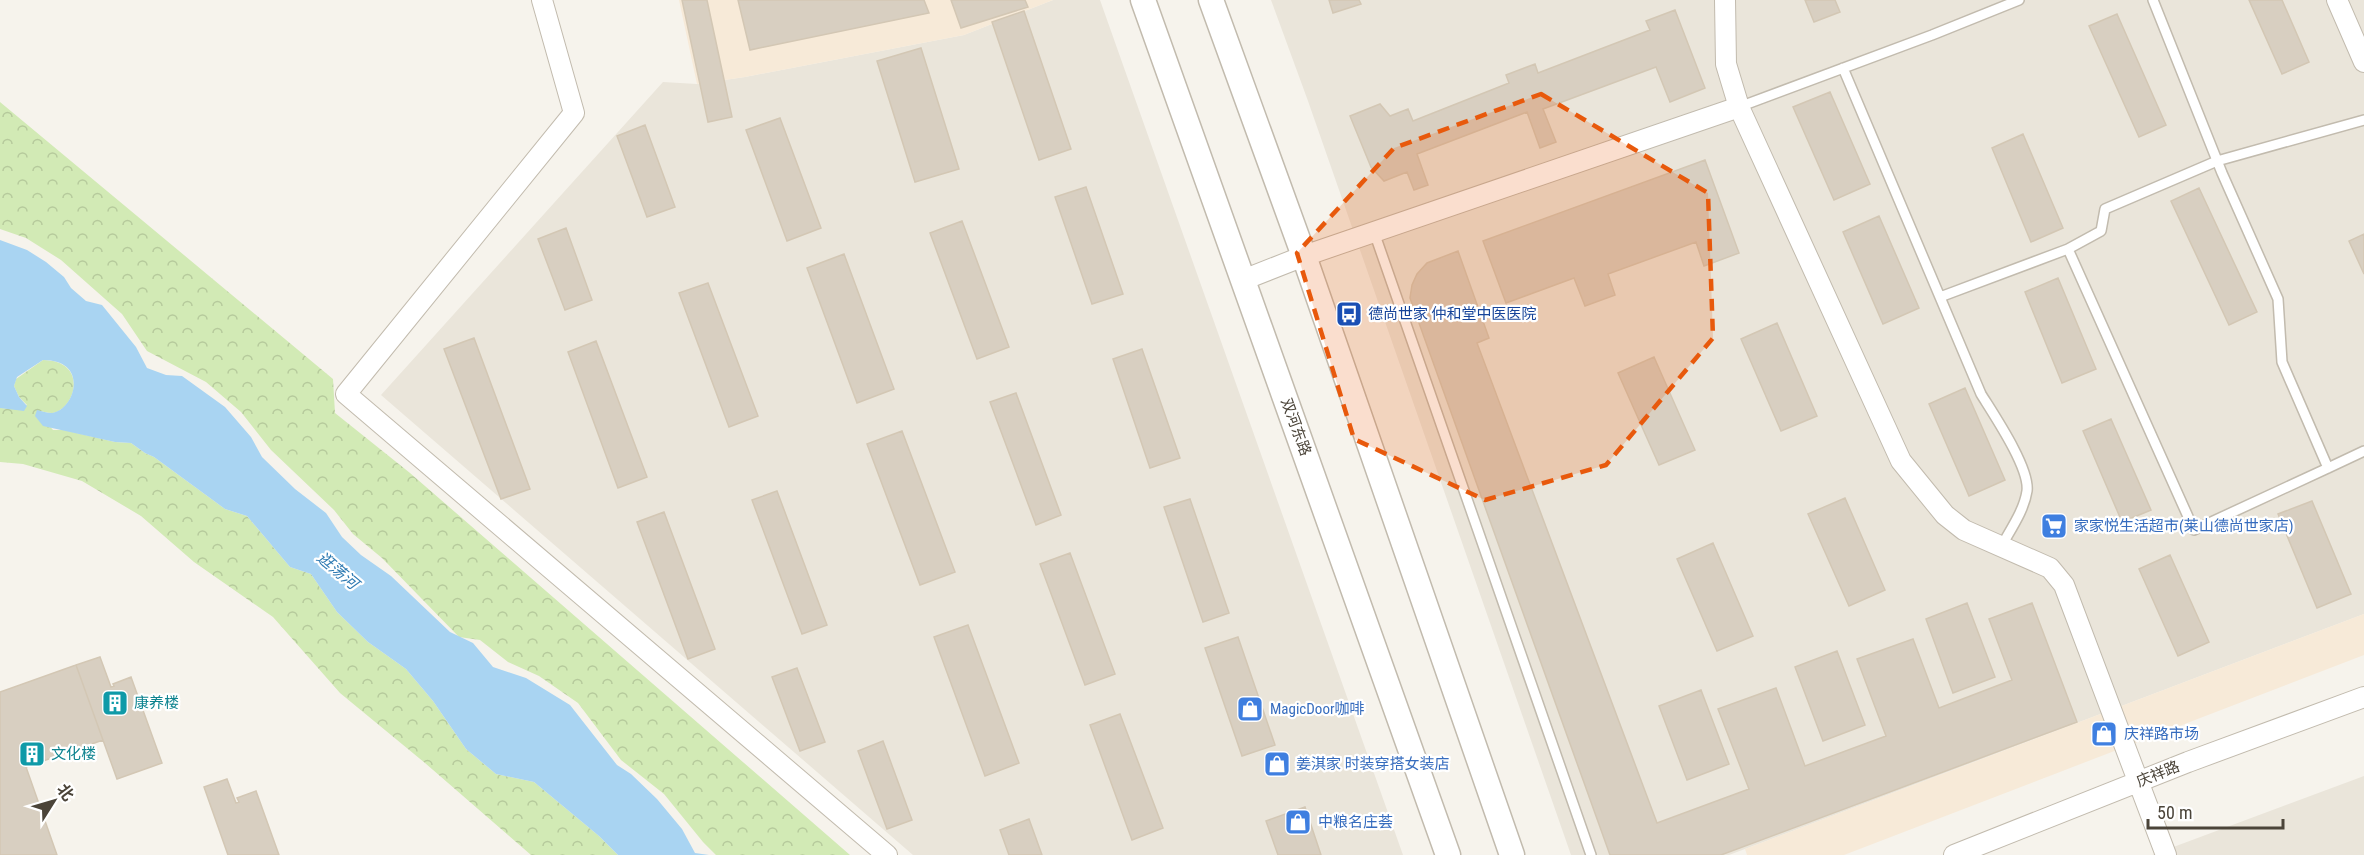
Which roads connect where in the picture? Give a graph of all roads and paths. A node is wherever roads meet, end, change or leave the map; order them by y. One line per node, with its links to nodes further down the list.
1 (542, 0): 23 (street)
2 (1143, 0): 16 (street, 双河东路)
3 (1211, 0): 15 (street)
4 (1725, 0): 10 (street)
5 (2019, 0): 9 (lane)
6 (2153, 0): 12 (lane)
7 (2337, 0): 8 (street)
8 (2364, 62)
9 (1843, 68): 10 (lane); 17 (lane)
10 (1739, 107): 13 (street); 20 (street)
11 (2364, 120): 12 (lane)
12 (2217, 161): 14 (lane); 19 (lane)
13 (1374, 232): 15 (street); 26 (lane)
14 (2068, 249): 17 (lane); 19 (lane)
15 (1304, 256): 16 (street); 25 (street)
16 (1243, 280): 24 (street, 双河东路)
17 (1940, 297): 20 (lane)
18 (2364, 451): 19 (lane)
19 (2328, 468)
20 (2001, 547): 22 (street)
21 (2364, 697): 22 (street, 庆祥路)
22 (2138, 782): 27 (street, 庆祥路); 28 (street)
23 (887, 855)
24 (1448, 855)
25 (1512, 855)
26 (1591, 855)
27 (1954, 855)
28 (2166, 855)

